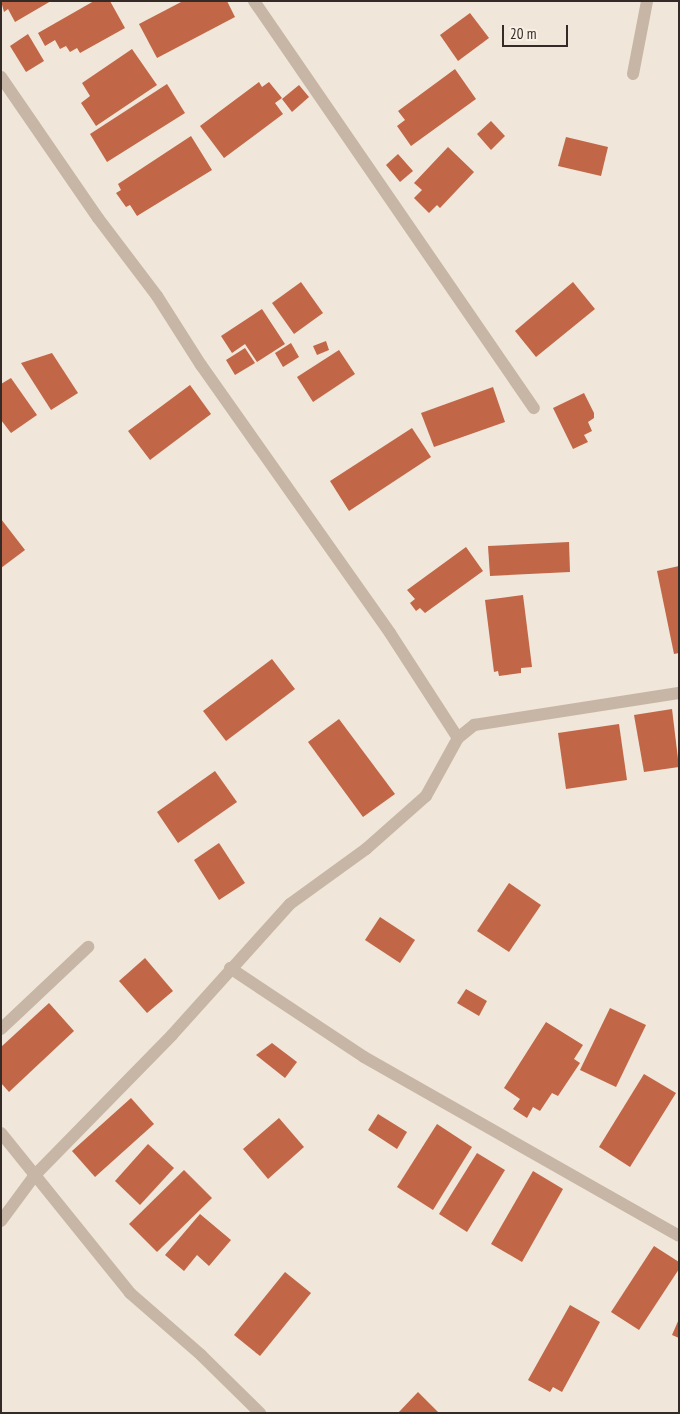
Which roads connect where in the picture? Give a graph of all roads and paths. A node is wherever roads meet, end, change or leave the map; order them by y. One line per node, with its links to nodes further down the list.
1 (254, 1): 5 (street)
2 (647, 1): 3 (street)
3 (634, 74)
4 (1, 77): 7 (street)
5 (534, 408)
6 (679, 693): 7 (street)
7 (458, 738): 9 (street)
8 (88, 947): 10 (street)
9 (230, 968): 12 (street); 14 (street)
10 (1, 1029)
11 (1, 1133): 12 (street)
12 (36, 1175): 13 (street); 15 (street)
13 (1, 1221)
14 (679, 1236)
15 (260, 1413)

